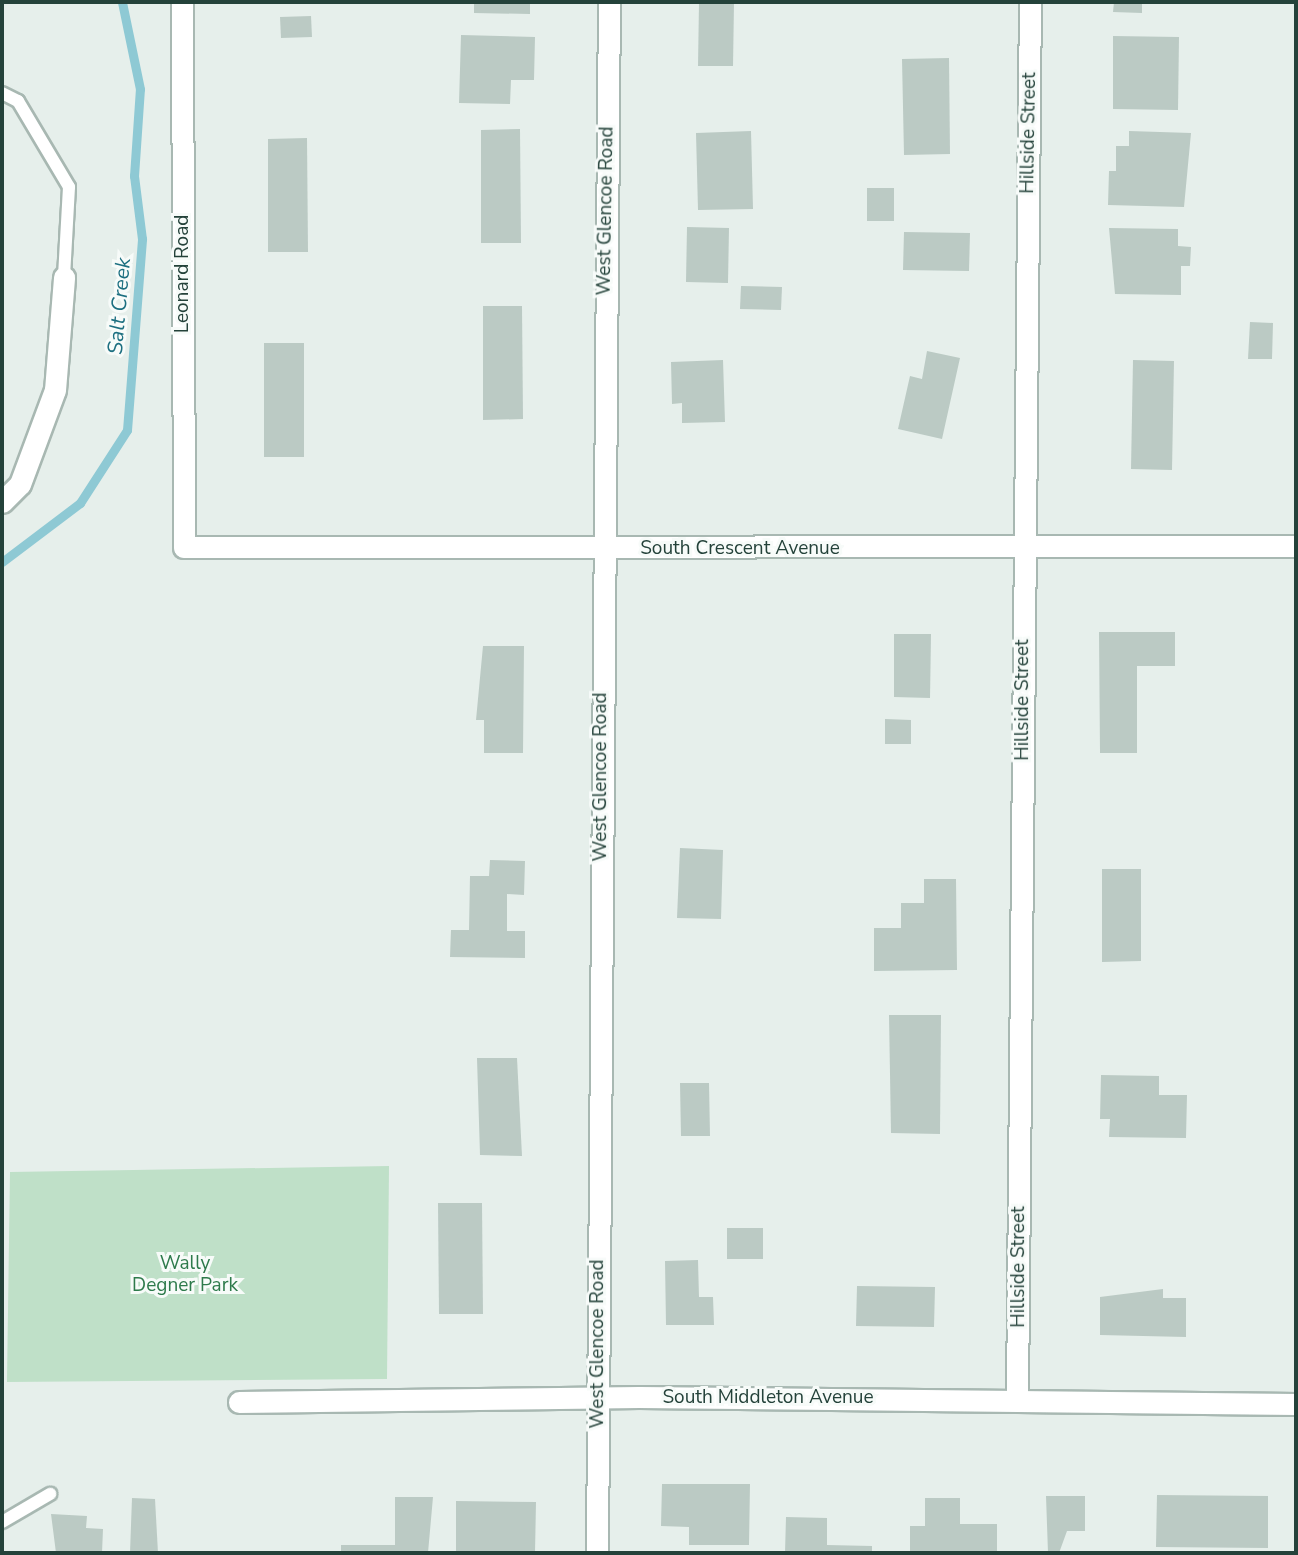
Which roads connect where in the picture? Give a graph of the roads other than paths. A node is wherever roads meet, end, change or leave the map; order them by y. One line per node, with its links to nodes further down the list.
1 (182, 2): 8 (street, Leonard Road)
2 (608, 2): 10 (street, West Glencoe Road)
3 (1030, 2): 9 (street, Hillside Street)
4 (2, 93): 5 (lane)
5 (64, 276): 6 (street)
6 (2, 502)
7 (1296, 546): 9 (street, South Crescent Avenue)
8 (184, 547): 10 (street, South Crescent Avenue)
9 (1024, 547): 10 (street, South Crescent Avenue); 12 (street, Hillside Street)
10 (603, 550): 11 (street, West Glencoe Road)
11 (597, 1397): 12 (street, South Middleton Avenue); 13 (street, South Middleton Avenue); 17 (street, West Glencoe Road)
12 (1017, 1399): 14 (street, South Middleton Avenue)
13 (239, 1402)
14 (1296, 1404)
15 (50, 1494): 16 (lane)
16 (2, 1522)
17 (597, 1553)

